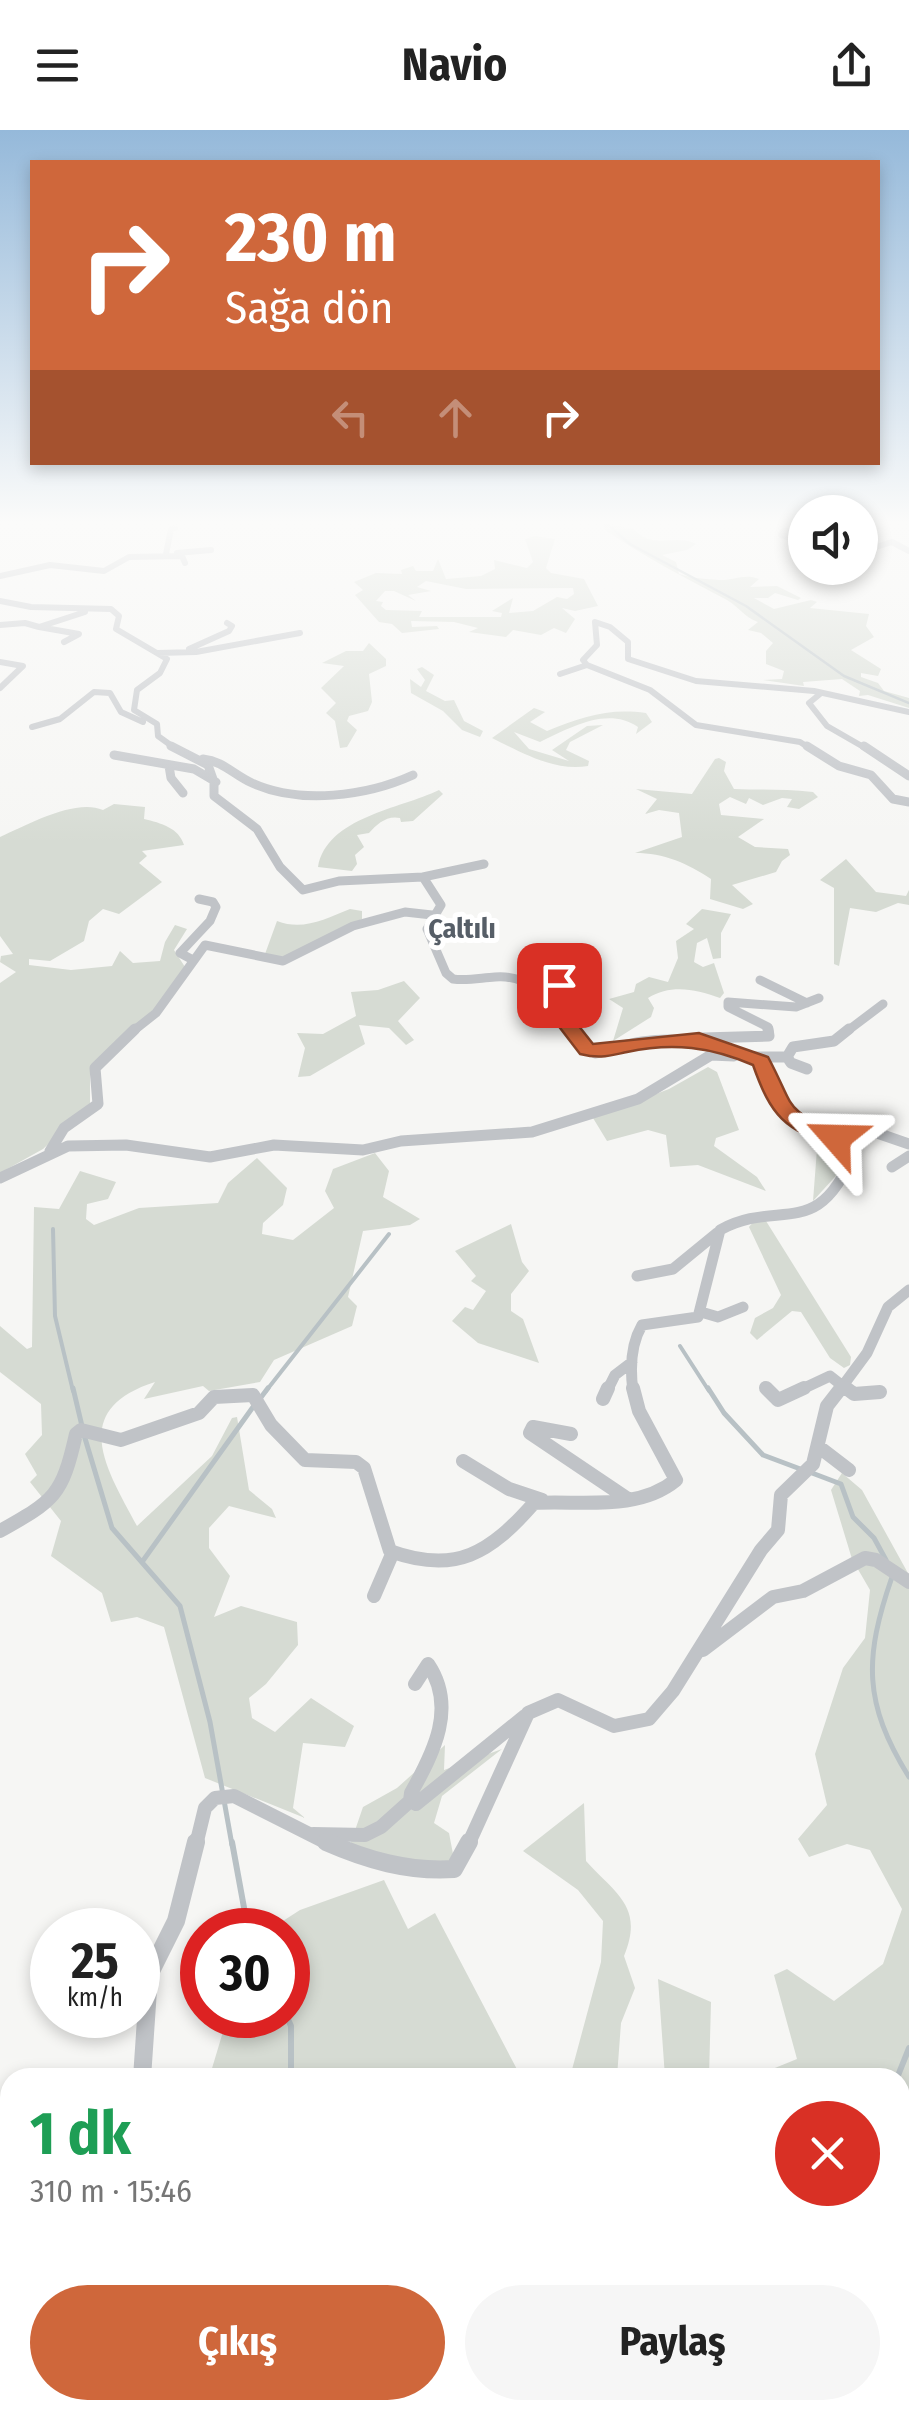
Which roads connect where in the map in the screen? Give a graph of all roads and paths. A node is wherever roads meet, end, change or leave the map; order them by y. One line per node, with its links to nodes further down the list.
1 (61, 631): 7 (street)
2 (119, 631): 8 (street)
3 (230, 631): 9 (street)
4 (595, 631): 11 (street)
5 (613, 631): 14 (street)
6 (300, 633): 9 (street)
7 (64, 642)
8 (158, 652): 9 (street); 16 (street)
9 (180, 653)
10 (0, 662): 13 (street)
11 (587, 665): 12 (street); 25 (street)
12 (560, 674)
13 (0, 688)
14 (820, 694): 15 (street); 22 (street)
15 (909, 712)
16 (157, 724): 17 (street); 19 (street)
17 (32, 727)
18 (114, 755): 20 (street)
19 (203, 759): 21 (street); 23 (street)
20 (169, 766): 23 (street); 24 (street)
21 (412, 775)
22 (909, 776)
23 (216, 782): 26 (street)
24 (183, 793)
25 (909, 802)
26 (258, 830): 27 (street); 29 (street)
27 (269, 833)
28 (484, 864): 29 (street)
29 (423, 877): 31 (street)
30 (199, 899): 32 (street)
31 (432, 915): 32 (street); 38 (street)
32 (193, 960): 46 (street)
33 (760, 980): 36 (street)
34 (559, 985): 38 (street)
35 (819, 998): 36 (street)
36 (807, 1003): 39 (street)
37 (883, 1004): 41 (street)
38 (554, 1007): 39 (street)
39 (699, 1040): 40 (street)
40 (751, 1056): 41 (street); 43 (street)
41 (787, 1058): 42 (street)
42 (807, 1069)
43 (765, 1070): 44 (street); 46 (street)
44 (819, 1131): 45 (street); 50 (street)
45 (909, 1144)
46 (50, 1152): 49 (street)
47 (909, 1156): 48 (street)
48 (892, 1167)
49 (0, 1178)
50 (720, 1230): 51 (street); 54 (street)
51 (637, 1276)
52 (909, 1290): 56 (street)
53 (744, 1306): 54 (street)
54 (700, 1312): 55 (street)
55 (632, 1362): 59 (street); 64 (street)
56 (843, 1384): 57 (street); 58 (street); 61 (street)
57 (765, 1387)
58 (880, 1392)
59 (602, 1399)
60 (571, 1434): 64 (street)
61 (818, 1447): 63 (street); 70 (street)
62 (463, 1461): 65 (street)
63 (850, 1470)
64 (628, 1500): 65 (street)
65 (546, 1502): 67 (street)
66 (0, 1531): 67 (street)
67 (393, 1552): 69 (street)
68 (909, 1582): 70 (street)
69 (374, 1596)
70 (696, 1656): 72 (street)
71 (414, 1684): 73 (street)
72 (528, 1713): 73 (street); 74 (street)
73 (410, 1802): 74 (street)
74 (313, 1834): 75 (street)
75 (143, 2068)

